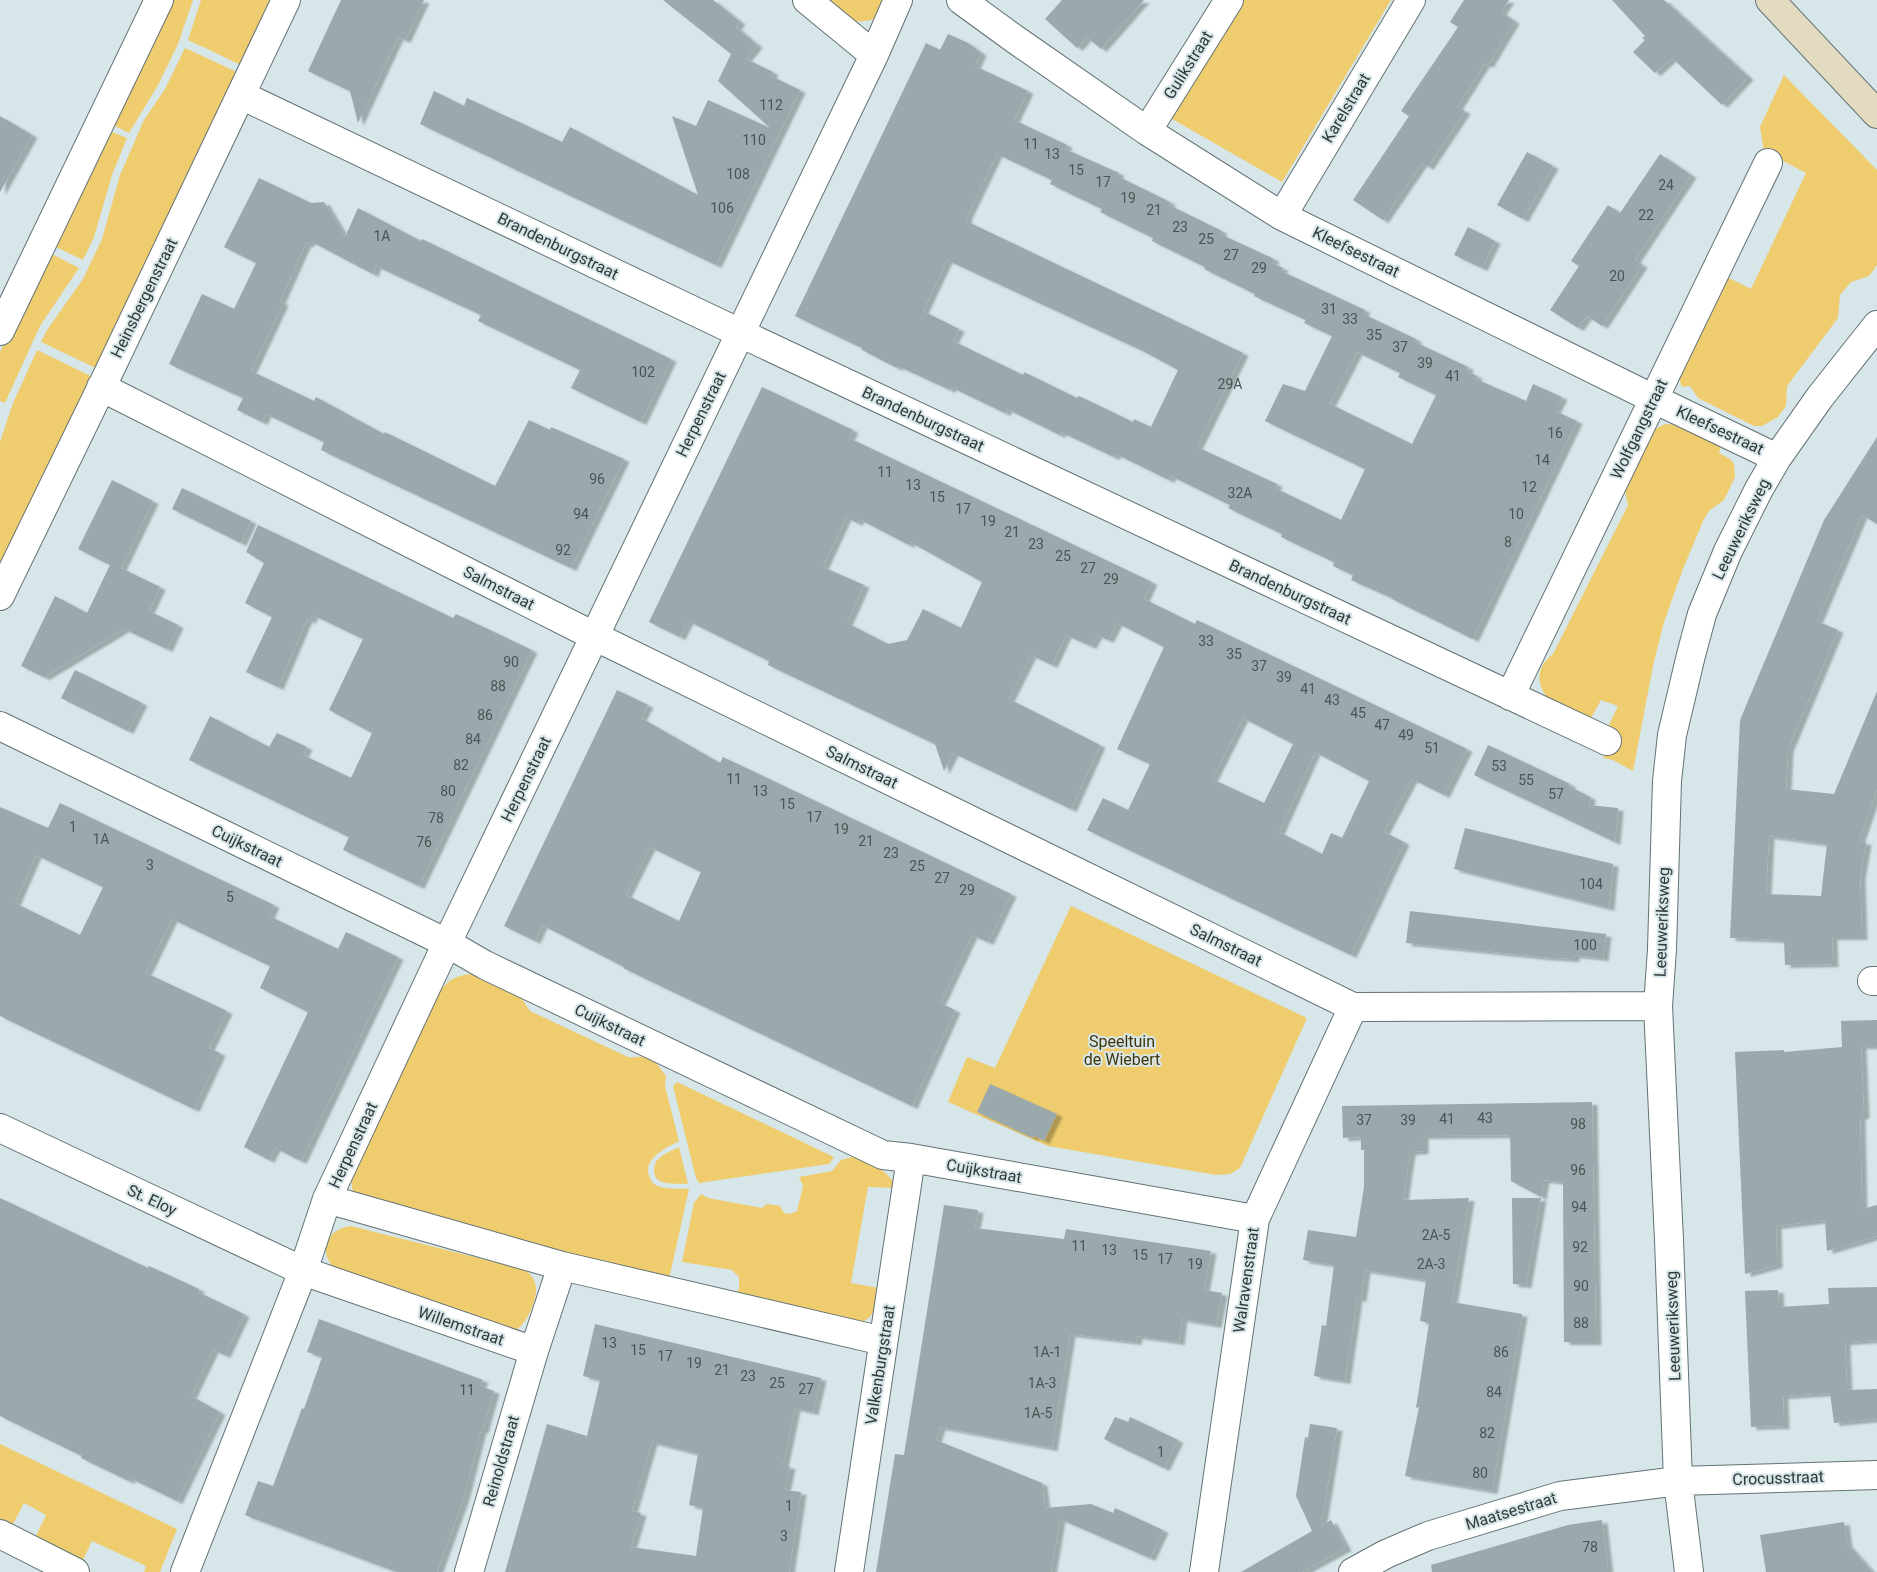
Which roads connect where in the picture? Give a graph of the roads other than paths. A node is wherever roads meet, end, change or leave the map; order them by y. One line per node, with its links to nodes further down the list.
1 (159, 0): 16 (street)
2 (286, 0): 10 (street, Heinsbergenstraat)
3 (807, 0): 9 (street)
4 (898, 0): 9 (street, Herpenstraat)
5 (962, 0): 12 (street, Kleefsestraat)
6 (1229, 0): 12 (street, Gulikstraat)
7 (1411, 0): 14 (street, Karelstraat)
8 (1770, 0): 11 (street)
9 (874, 55): 17 (street, Herpenstraat)
10 (241, 95): 17 (street, Brandenburgstraat); 18 (street, Heinsbergenstraat)
11 (1877, 114)
12 (1147, 131): 14 (street, Kleefsestraat)
13 (1768, 163): 19 (street, Wolfgangstraat)
14 (1282, 216): 19 (street, Kleefsestraat)
15 (1877, 325): 20 (street, Leeuweriksweg)
16 (0, 331)
17 (740, 333): 22 (street, Herpenstraat); 23 (street, Brandenburgstraat)
18 (101, 387): 21 (street, Heinsbergenstraat); 22 (street, Salmstraat)
19 (1654, 399): 20 (street, Kleefsestraat); 23 (street, Wolfgangstraat)
20 (1777, 458): 27 (street, Leeuweriksweg)
21 (0, 596)
22 (594, 636): 26 (street, Herpenstraat); 28 (street, Salmstraat)
23 (1510, 696): 25 (street, Brandenburgstraat)
24 (0, 726): 26 (street, Cuijkstraat)
25 (1607, 742)
26 (447, 943): 30 (street, Cuijkstraat); 31 (street, Herpenstraat)
27 (1658, 1006): 28 (street, Salmstraat); 38 (street, Leeuweriksweg)
28 (1353, 1007): 32 (street, Walravenstraat)
29 (0, 1128): 34 (street, St. Eloy)
30 (911, 1158): 32 (street, Cuijkstraat); 35 (street, Valkenburgstraat)
31 (328, 1199): 33 (street); 34 (street, Herpenstraat)
32 (1255, 1219): 44 (street, Walravenstraat)
33 (562, 1266): 35 (street); 36 (street)
34 (303, 1271): 36 (street, Willemstraat); 41 (street, Herpenstraat)
35 (883, 1341): 43 (street, Valkenburgstraat)
36 (534, 1351): 42 (street, Reinoldstraat)
37 (1877, 1475): 38 (street, Crocusstraat)
38 (1678, 1481): 45 (street, Maatsestraat); 46 (street, Leeuweriksweg)
39 (0, 1534): 40 (street)
40 (75, 1572)
41 (185, 1572)
42 (469, 1572)
43 (849, 1572)
44 (1204, 1572)
45 (1353, 1572)
46 (1690, 1572)

